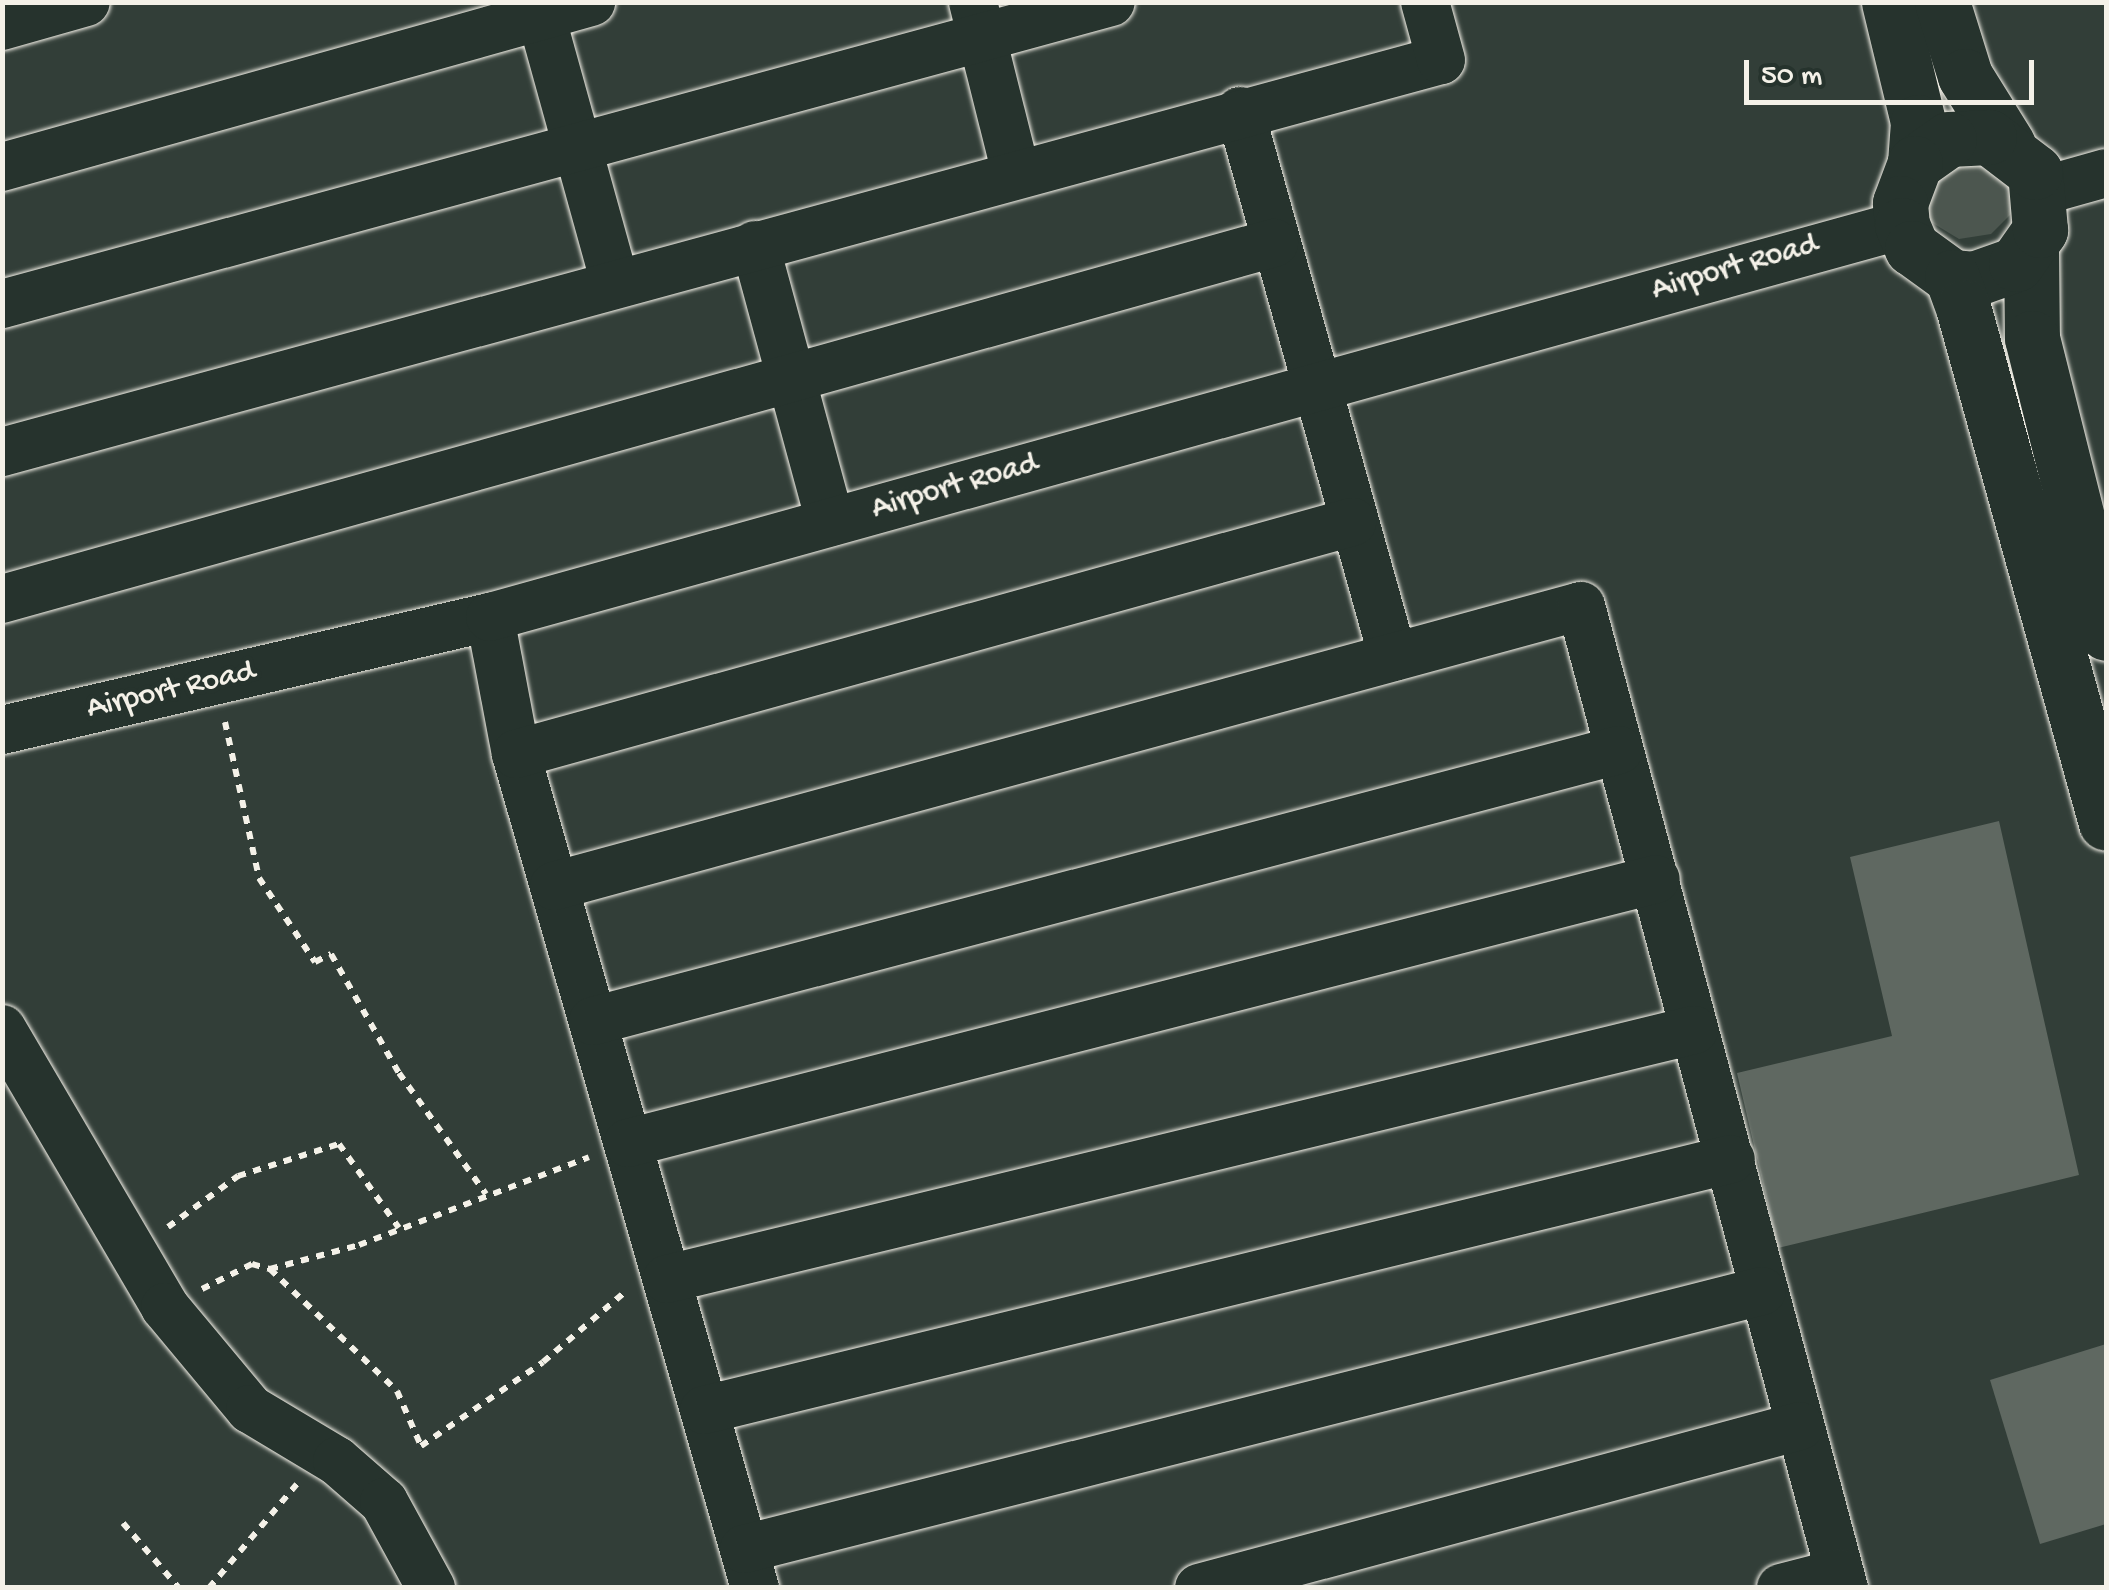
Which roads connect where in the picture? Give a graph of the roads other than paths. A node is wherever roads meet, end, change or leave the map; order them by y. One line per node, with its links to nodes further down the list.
1 (86, 2): 9 (street)
2 (591, 2): 7 (street)
3 (1112, 2): 8 (street)
4 (1424, 2): 10 (street)
5 (1890, 2): 13 (main road)
6 (1942, 2): 11 (main road)
7 (541, 16): 12 (street); 14 (street)
8 (977, 20): 12 (street); 15 (street)
9 (2, 26)
10 (1240, 111): 15 (street); 19 (street)
11 (2008, 145): 13 (main road); 17 (main road)
12 (578, 148): 23 (street); 24 (street)
13 (1915, 163): 18 (main road)
14 (2, 167)
15 (1016, 173): 20 (street)
16 (2106, 173): 17 (street)
17 (2042, 191): 21 (main road)
18 (1902, 226): 22 (main road); 26 (street, Airport Road)
19 (1274, 243): 25 (street); 26 (street)
20 (755, 245): 23 (street); 25 (street)
21 (2031, 248): 22 (main road); 32 (main road)
22 (1952, 276): 37 (main road)
23 (615, 283): 27 (street)
24 (2, 304)
25 (791, 378): 28 (street); 30 (street)
26 (1316, 387): 28 (street, Airport Road); 29 (street)
27 (2, 452)
28 (830, 522): 31 (street, Airport Road)
29 (1352, 522): 33 (street); 36 (street)
30 (2, 599)
31 (490, 617): 34 (street, Airport Road); 36 (street)
32 (2106, 632)
33 (1392, 657): 35 (street); 39 (street)
34 (2, 730)
35 (1619, 750): 38 (street); 40 (street)
36 (516, 754): 39 (street)
37 (2106, 824)
38 (1656, 879): 42 (street); 43 (street)
39 (554, 886): 40 (street)
40 (593, 1021): 43 (street)
41 (2, 1029): 51 (street)
42 (1694, 1030): 44 (street); 45 (street)
43 (628, 1144): 45 (street)
44 (1732, 1159): 46 (street); 47 (street)
45 (663, 1267): 47 (street)
46 (1762, 1291): 48 (street); 49 (street)
47 (704, 1410): 49 (street)
48 (1800, 1426): 50 (street); 52 (street)
49 (749, 1568)
50 (1841, 1580): 53 (street)
51 (430, 1588)
52 (1200, 1588)
53 (1780, 1588)

